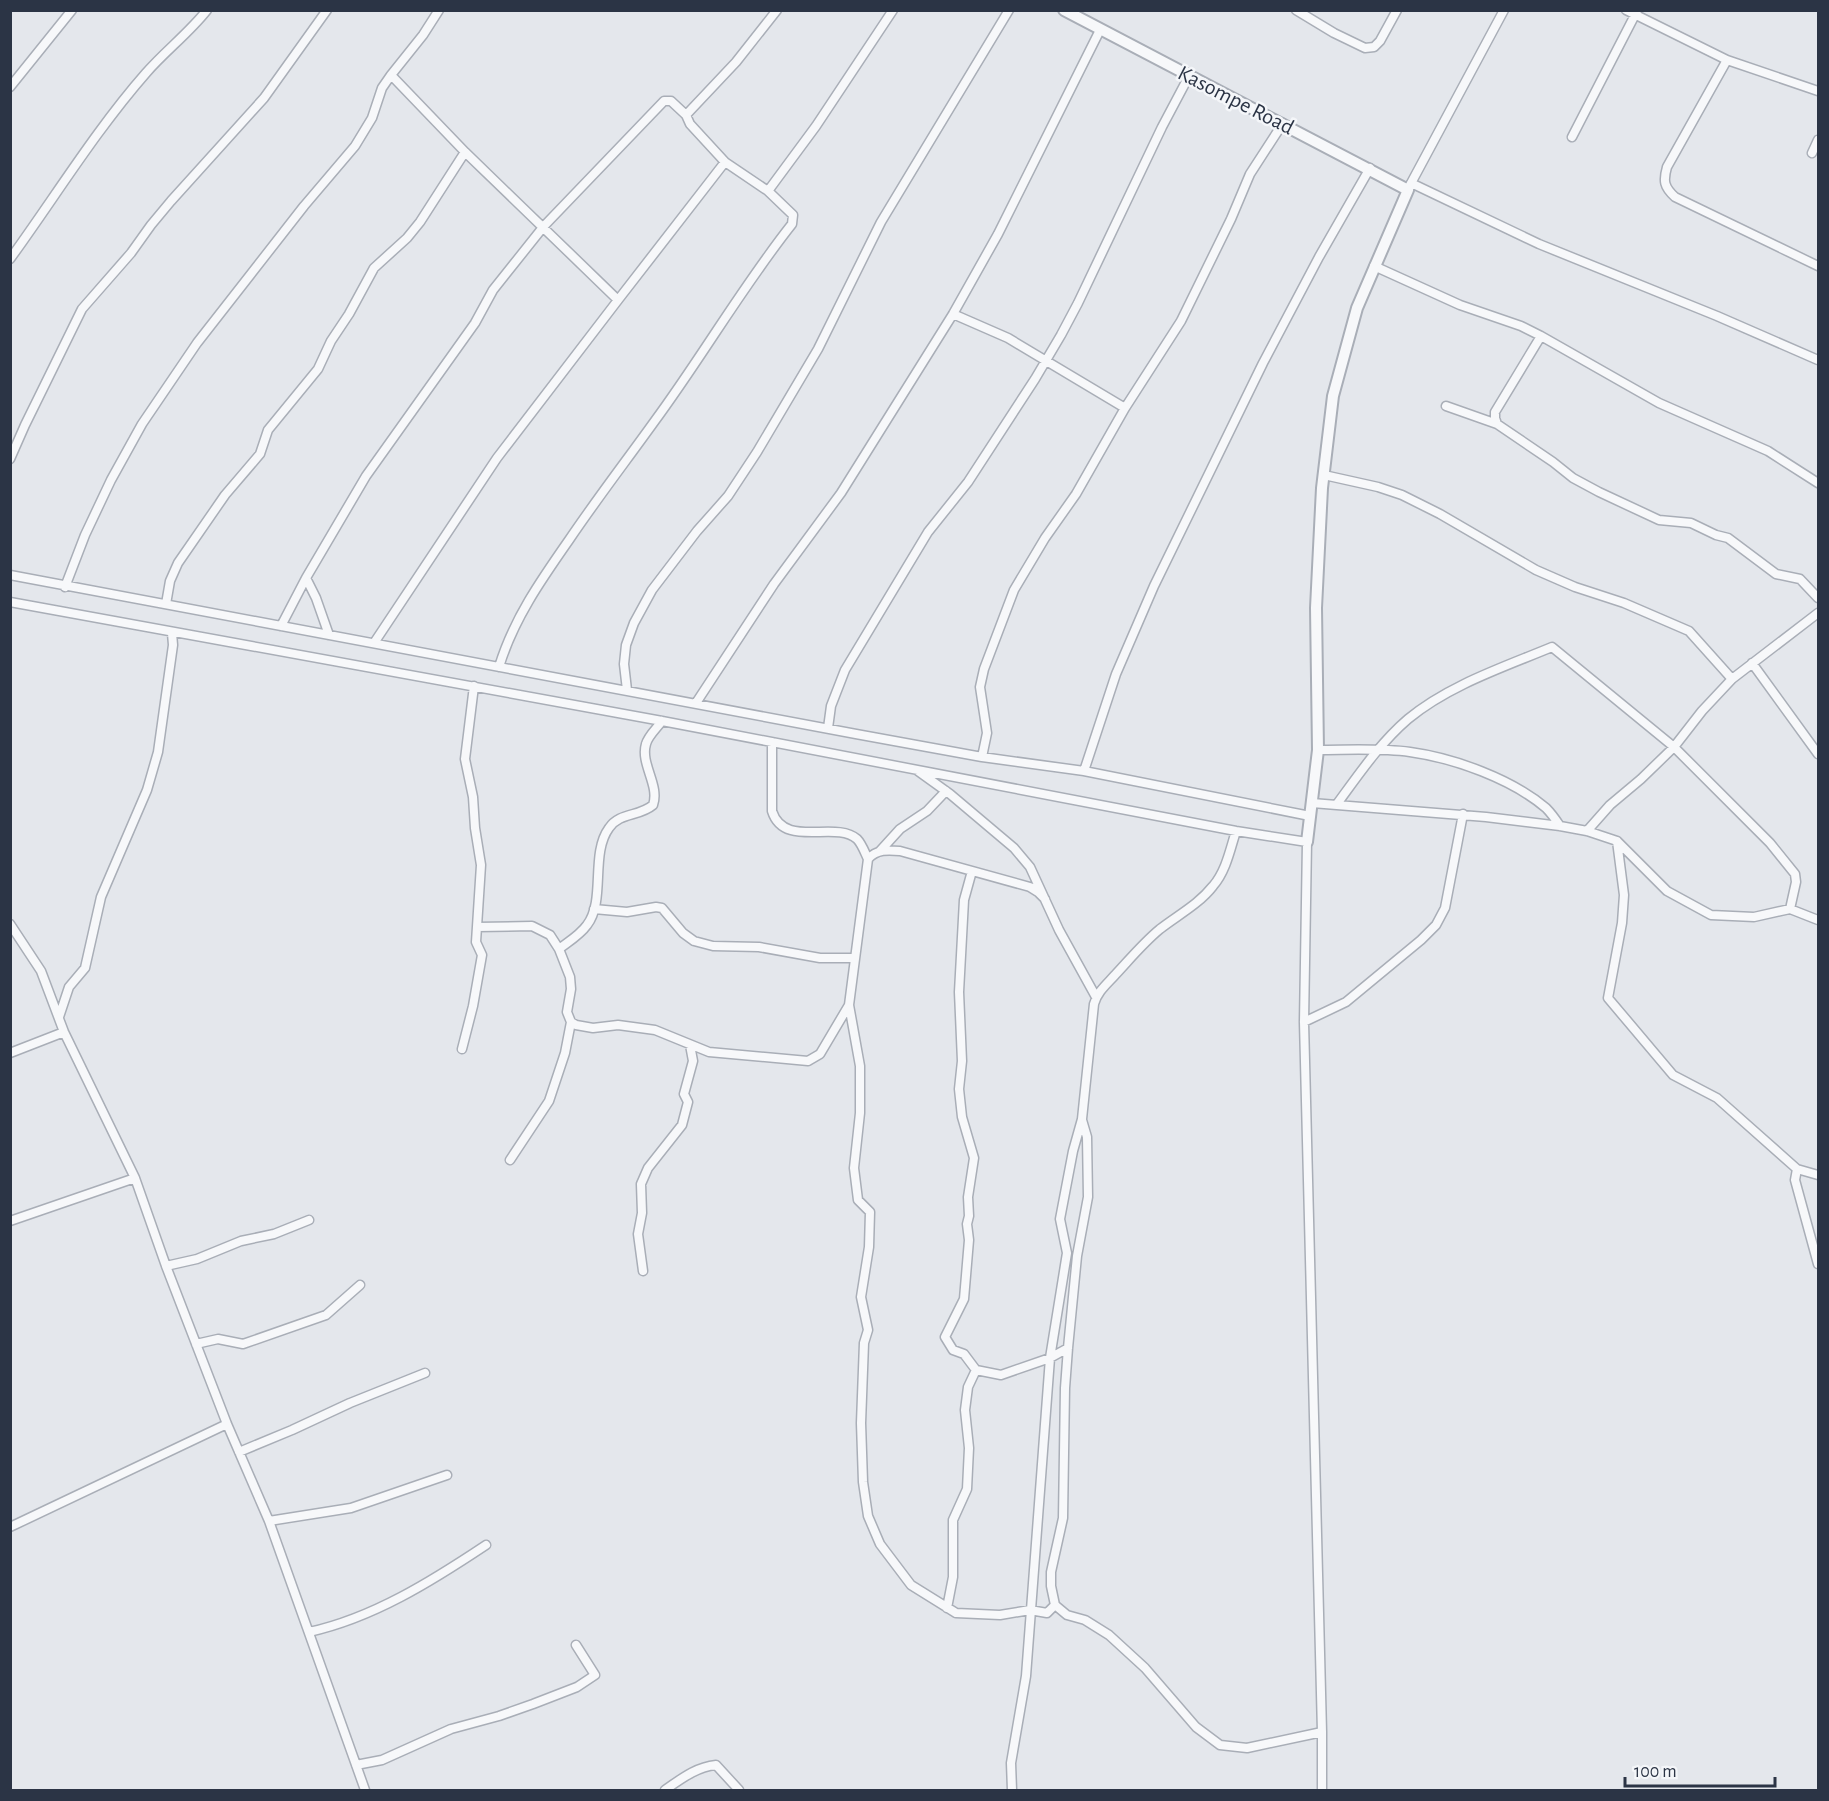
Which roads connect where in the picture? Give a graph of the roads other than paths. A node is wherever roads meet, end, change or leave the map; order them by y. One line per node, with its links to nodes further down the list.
1 (72, 10): 17 (street)
2 (207, 10): 30 (street)
3 (327, 10): 41 (street)
4 (439, 10): 15 (street)
5 (777, 10): 19 (street)
6 (893, 10): 28 (street)
7 (1009, 10): 59 (street)
8 (1064, 10): 13 (street, Kasompe Road)
9 (1296, 10): 10 (street)
10 (1397, 10)
11 (1504, 10): 27 (street)
12 (1633, 12): 14 (street); 21 (street)
13 (1101, 30): 16 (street, Kasompe Road); 34 (street)
14 (1726, 60): 18 (street); 32 (street)
15 (391, 75): 23 (street); 46 (street)
16 (1189, 76): 20 (street, Kasompe Road); 36 (street)
17 (10, 87)
18 (1818, 91)
19 (686, 115): 25 (street); 29 (street)
20 (1283, 123): 26 (street, Kasompe Road); 39 (street)
21 (1572, 137)
22 (1818, 140): 24 (street)
23 (465, 152): 29 (street); 49 (street)
24 (1812, 153)
25 (725, 162): 28 (street); 33 (street)
26 (1370, 168): 27 (street, Kasompe Road); 70 (street)
27 (1410, 186): 31 (street); 37 (street)
28 (768, 191): 56 (street)
29 (544, 226): 33 (street); 45 (street)
30 (10, 259)
31 (1374, 266): 35 (street); 42 (street)
32 (1818, 266)
33 (618, 300): 54 (street)
34 (952, 314): 36 (street); 60 (street)
35 (1541, 336): 40 (street); 43 (street)
36 (1047, 360): 39 (street); 62 (street)
37 (1818, 360)
38 (1446, 406): 40 (street)
39 (1125, 408): 68 (street)
40 (1497, 424): 47 (street)
41 (10, 459)
42 (1324, 475): 57 (street); 65 (street)
43 (1818, 483)
44 (10, 575): 46 (street)
45 (306, 578): 51 (street); 53 (street)
46 (65, 587): 49 (street)
47 (1818, 598)
48 (10, 602): 52 (street)
49 (166, 604): 51 (street)
50 (1818, 613): 55 (street)
51 (281, 626): 53 (street)
52 (172, 633): 58 (street); 94 (street)
53 (329, 635): 54 (street)
54 (374, 643): 56 (street)
55 (1752, 663): 57 (street); 67 (street)
56 (499, 667): 59 (street)
57 (1732, 679): 64 (street)
58 (474, 686): 61 (street); 89 (street)
59 (627, 690): 60 (street)
60 (696, 703): 62 (street)
61 (662, 721): 63 (street); 85 (street)
62 (828, 728): 68 (street)
63 (772, 742): 69 (street); 82 (street)
64 (1674, 747): 66 (street); 78 (street); 86 (street)
65 (1318, 750): 66 (street); 72 (street)
66 (1377, 751): 73 (street); 76 (street)
67 (1818, 754)
68 (982, 757): 70 (street)
69 (916, 769): 71 (street); 77 (street)
70 (1084, 771): 75 (street)
71 (946, 791): 81 (street); 84 (street)
72 (1312, 803): 73 (street); 75 (street)
73 (1337, 804): 74 (street)
74 (1462, 814): 76 (street); 96 (street)
75 (1310, 816): 80 (street)
76 (1560, 825): 78 (street)
77 (1236, 831): 80 (street); 92 (street)
78 (1587, 831): 79 (street)
79 (1617, 841): 86 (street); 103 (street)
80 (1307, 842): 96 (street)
81 (880, 851): 82 (street); 83 (street)
82 (868, 859): 91 (street)
83 (972, 871): 84 (street); 115 (street)
84 (1045, 899): 92 (street)
85 (594, 909): 90 (street); 91 (street)
86 (1790, 909): 87 (street)
87 (1818, 920)
88 (10, 924): 94 (street)
89 (477, 927): 90 (street); 99 (street)
90 (559, 949): 95 (street)
91 (854, 958): 93 (street)
92 (1096, 997): 101 (street)
93 (849, 1005): 98 (street); 124 (street)
94 (59, 1018): 97 (street)
95 (571, 1022): 98 (street); 102 (street)
96 (1304, 1022): 128 (street)
97 (64, 1032): 100 (street); 105 (street)
98 (690, 1045): 110 (street)
99 (462, 1049)
100 (10, 1053)
101 (1082, 1119): 113 (street); 114 (street)
102 (510, 1160)
103 (1797, 1169): 104 (street); 108 (street)
104 (1818, 1175)
105 (135, 1178): 107 (street); 109 (street)
106 (309, 1220): 109 (street)
107 (10, 1221)
108 (1818, 1264)
109 (166, 1266): 112 (street)
110 (643, 1271)
111 (360, 1285): 112 (street)
112 (196, 1344): 117 (street)
113 (1068, 1348): 114 (street); 123 (street)
114 (1050, 1358): 115 (street); 125 (street)
115 (976, 1370): 124 (street)
116 (425, 1373): 118 (street)
117 (227, 1424): 118 (street); 121 (street)
118 (239, 1452): 120 (street)
119 (447, 1475): 120 (street)
120 (269, 1521): 126 (street)
121 (10, 1527)
122 (486, 1545): 126 (street)
123 (1055, 1605): 125 (street); 128 (street)
124 (947, 1608): 125 (street)
125 (1030, 1610): 133 (street)
126 (309, 1632): 129 (street)
127 (576, 1645): 129 (street)
128 (1322, 1732): 134 (street)
129 (356, 1764): 130 (street)
130 (365, 1791)
131 (665, 1791): 132 (street)
132 (739, 1791)
133 (1012, 1791)
134 (1322, 1791)

